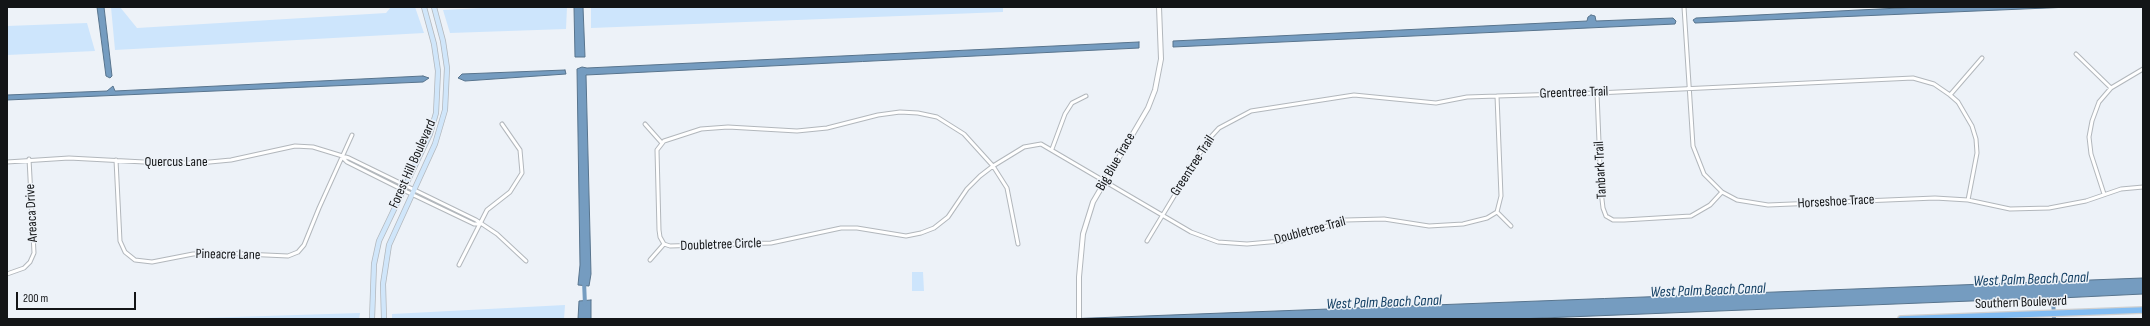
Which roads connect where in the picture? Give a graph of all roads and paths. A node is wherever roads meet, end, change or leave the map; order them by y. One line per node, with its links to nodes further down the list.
1 (424, 7): 25 (main road, Forest Hill Boulevard)
2 (434, 7): 27 (main road, Forest Hill Boulevard)
3 (1159, 7): 24 (street, Big Blue Trace)
4 (1684, 7): 8 (street, Horseshoe Trace)
5 (2076, 54): 9 (street)
6 (1982, 58): 11 (street)
7 (2143, 69): 9 (street)
8 (1689, 88): 10 (street, Greentree Trail); 11 (street, Greentree Trail); 29 (street, Horseshoe Trace)
9 (2111, 88): 30 (street)
10 (1597, 93): 13 (street, Greentree Trail); 29 (street, Tanbark Trail)
11 (1950, 95): 32 (street, Greentree Trail)
12 (1086, 96): 18 (street)
13 (1497, 96): 35 (street); 36 (street, Greentree Trail)
14 (502, 124): 37 (street)
15 (645, 124): 17 (street)
16 (352, 135): 19 (street, Pineacre Lane)
17 (661, 142): 23 (street); 40 (street, Doubletree Circle)
18 (1052, 149): 23 (street, Doubletree Circle); 24 (street, Doubletree Trail)
19 (342, 157): 21 (street, Quercus Lane); 21 (street, Pineacre Lane); 25 (street, Quercus Lane); 28 (street, Quercus Lane)
20 (29, 159): 21 (street, Quercus Lane); 22 (street, Quercus Lane); 45 (street, Areaca Drive)
21 (116, 160)
22 (7, 162)
23 (993, 166): 40 (street, Doubletree Circle); 41 (street)
24 (1104, 182): 36 (street, Doubletree Trail); 50 (street, Big Blue Trace)
25 (405, 185): 27 (street, Quercus Lane); 28 (main road, Forest Hill Boulevard)
26 (2143, 187): 30 (street, Horseshoe Trace)
27 (414, 189): 31 (main road, Forest Hill Boulevard); 33 (street, Quercus Lane)
28 (403, 190): 31 (street, Quercus Lane); 48 (main road, Forest Hill Boulevard)
29 (1722, 192): 32 (street, Horseshoe Trace)
30 (2104, 194): 32 (street, Horseshoe Trace)
31 (412, 195): 34 (street, Quercus Lane); 49 (main road, Forest Hill Boulevard)
32 (1968, 200)
33 (447, 206): 34 (street); 37 (street, Quercus Lane)
34 (445, 210): 37 (street, Quercus Lane)
35 (1497, 212): 36 (street, Doubletree Trail); 38 (street)
36 (1161, 215): 39 (street, Greentree Trail)
37 (479, 224): 43 (street); 44 (street)
38 (1511, 226)
39 (1148, 241)
40 (664, 244): 42 (street)
41 (1018, 244)
42 (650, 260)
43 (526, 261)
44 (459, 265)
45 (7, 274)
46 (2143, 310): 47 (highway, Southern Boulevard)
47 (2030, 317): 51 (highway, Southern Boulevard)
48 (372, 319)
49 (384, 319)
50 (1079, 319)
51 (1901, 319)

